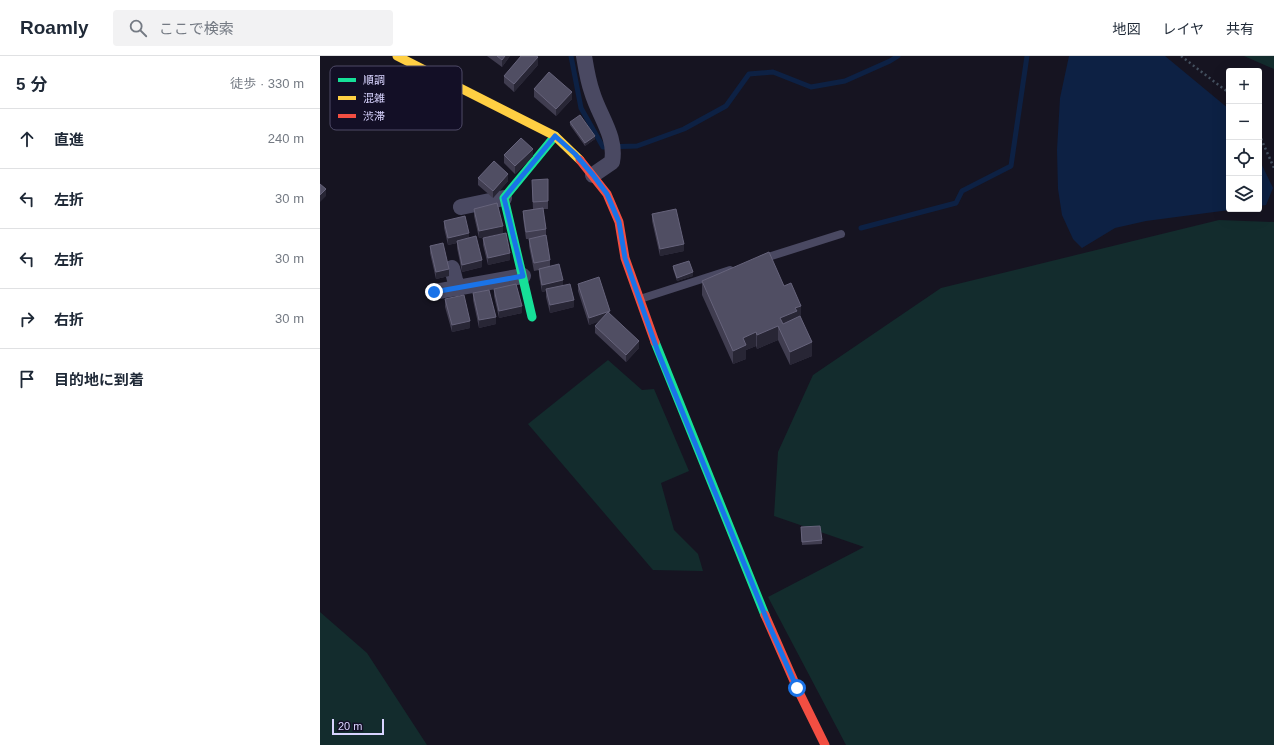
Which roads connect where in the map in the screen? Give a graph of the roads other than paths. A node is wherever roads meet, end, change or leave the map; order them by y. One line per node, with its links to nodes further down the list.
1 (397, 56): 3 (street)
2 (584, 56): 6 (street)
3 (417, 66)
4 (462, 89): 5 (street)
5 (555, 136): 6 (street); 7 (street)
6 (593, 175): 16 (street)
7 (504, 198): 8 (street); 13 (street)
8 (461, 207)
9 (841, 234): 10 (lane)
10 (751, 263)
11 (452, 268): 14 (street)
12 (736, 268): 16 (lane)
13 (523, 276): 14 (street); 17 (street)
14 (457, 288): 15 (street)
15 (434, 292)
16 (639, 300): 18 (street)
17 (532, 317)
18 (825, 745)

